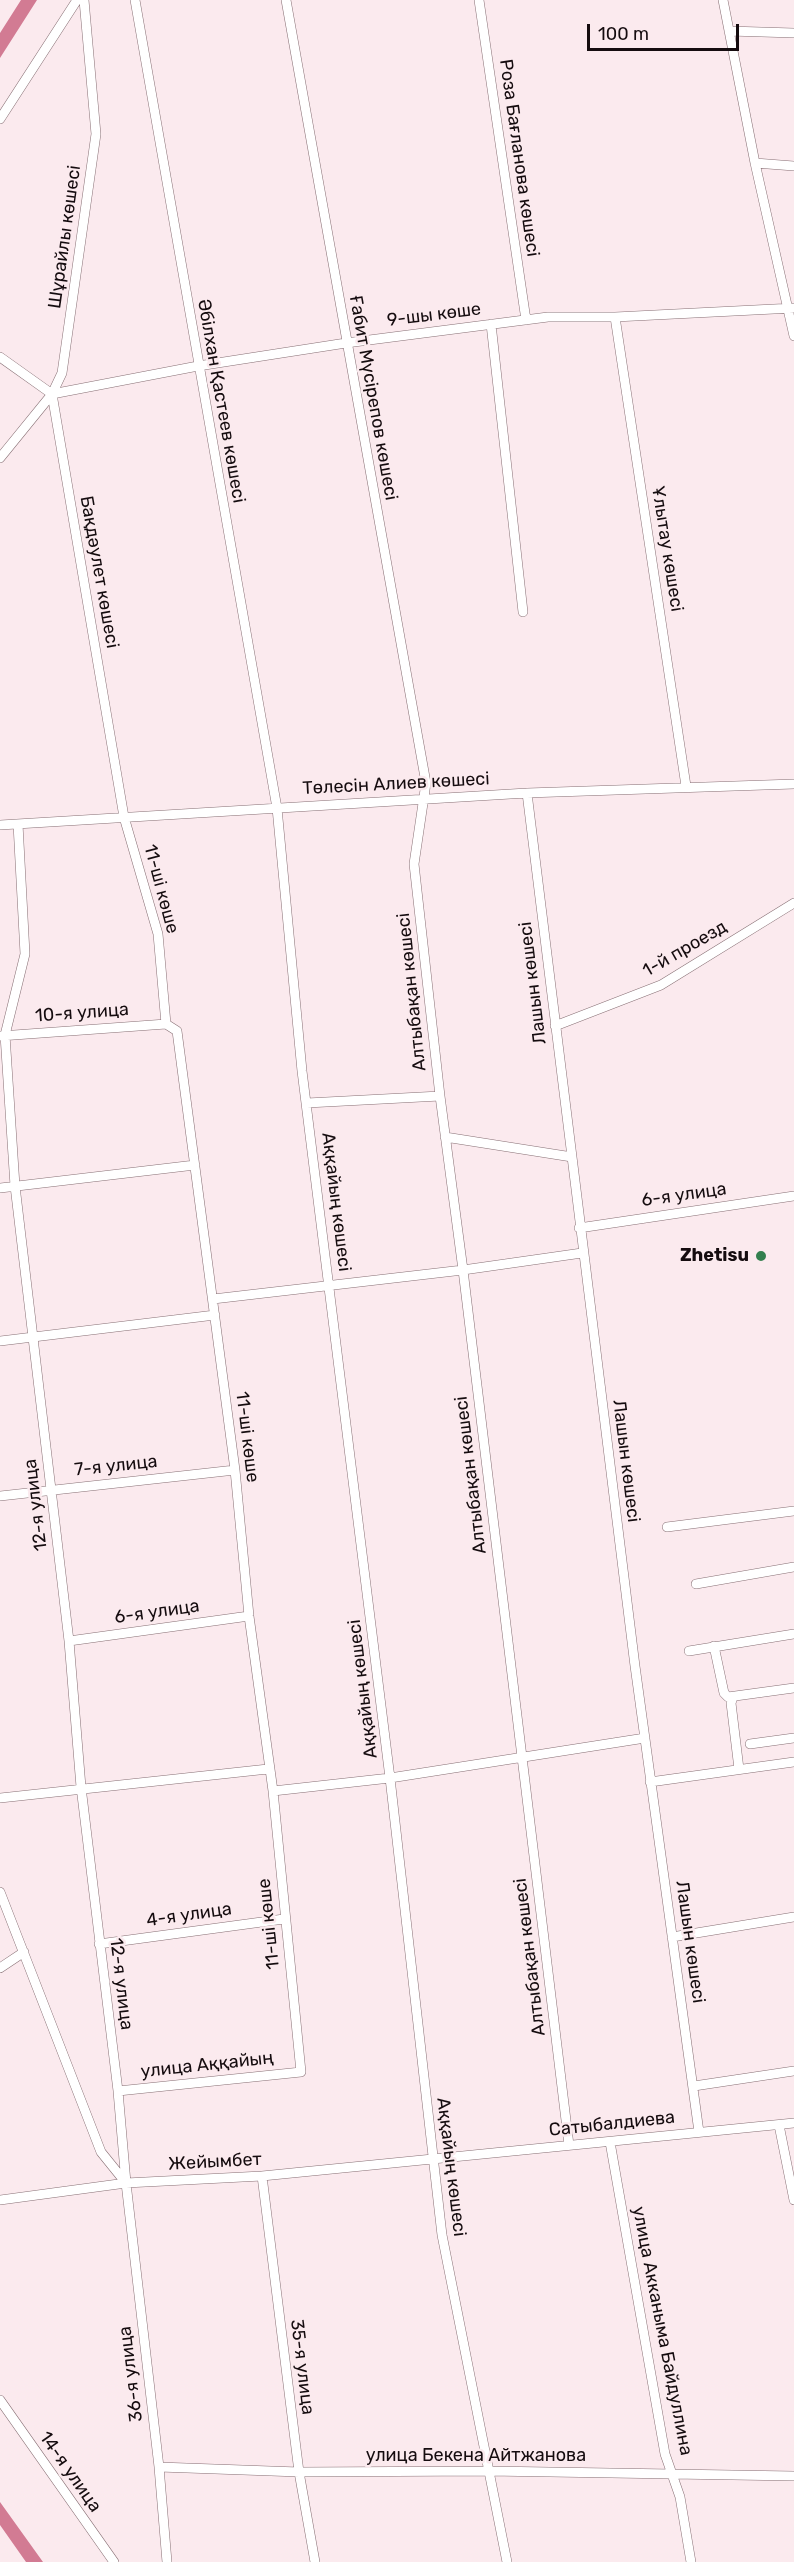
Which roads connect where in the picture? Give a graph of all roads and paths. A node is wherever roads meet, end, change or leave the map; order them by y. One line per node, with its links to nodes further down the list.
1 (78, 0): 9 (street)
2 (84, 0): 20 (street, Шұрайлы көшесі)
3 (135, 0): 19 (street, Әбілхан Қастеев көшесi)
4 (286, 0): 17 (street, Ғабит Мүсірепов көшесi)
5 (479, 0): 14 (street, Роза Бағланова көшесi)
6 (723, 0): 7 (street)
7 (729, 31): 8 (street); 10 (street)
8 (794, 33)
9 (0, 119)
10 (755, 163): 11 (street); 12 (street)
11 (794, 166)
12 (791, 307): 13 (street, 9-шы көше); 16 (street)
13 (615, 317): 14 (street, 9-шы көше); 24 (street, Ұлытау көшесi)
14 (526, 320): 15 (street, 9-шы көше)
15 (491, 324): 17 (street, 9-шы көше); 22 (street)
16 (794, 336)
17 (346, 343): 19 (street, 9-шы көше); 26 (street, Ғабит Мүсірепов көшесi)
18 (0, 357): 20 (street)
19 (198, 366): 20 (street, 9-шы көше); 27 (street, Әбілхан Қастеев көшесi)
20 (52, 394): 21 (street, Шұрайлы көшесі); 28 (street, Бақдәулет көшесi)
21 (0, 458)
22 (523, 612)
23 (794, 784): 24 (street, Төлесін Алиев көшесі)
24 (686, 786): 25 (street, Төлесін Алиев көшесі)
25 (527, 793): 26 (street, Төлесін Алиев көшесі); 33 (street, Лашын көшесі)
26 (422, 800): 27 (street, Төлесін Алиев көшесі); 35 (street, Алтыбақан көшесі)
27 (276, 808): 28 (street, Төлесін Алиев көшесі); 36 (street, Аққайың көшесі)
28 (124, 818): 29 (street, Төлесін Алиев көшесі); 32 (street, 11-ші көше)
29 (18, 824): 30 (street, Төлесін Алиев көшесі); 34 (street, 12-я улица)
30 (0, 825)
31 (794, 903): 33 (street, 1-й проезд)
32 (166, 1024): 34 (street, 10-я улица); 39 (street, 11-ші көше)
33 (555, 1026): 38 (street, Лашын көшесі)
34 (2, 1036): 40 (street, 12-я улица)
35 (440, 1096): 36 (street); 37 (street, Алтыбақан көшесі)
36 (307, 1103): 46 (street, Аққайың көшесі)
37 (445, 1137): 38 (street); 45 (street, Алтыбақан көшесі)
38 (572, 1157): 43 (street, Лашын көшесі)
39 (195, 1165): 40 (street); 47 (street, 11-ші көше)
40 (15, 1186): 41 (street); 49 (street, 12-я улица)
41 (0, 1188)
42 (794, 1196): 43 (street, 6-я улица)
43 (579, 1228): 44 (street, Лашын көшесі)
44 (582, 1253): 45 (street); 65 (street, Лашын көшесі)
45 (463, 1270): 46 (street); 68 (street, Алтыбақан көшесі)
46 (330, 1285): 47 (street); 72 (street, Аққайың көшесі)
47 (213, 1299): 48 (street, 11-ші көше)
48 (215, 1315): 49 (street); 51 (street, 11-ші көше)
49 (33, 1337): 50 (street); 52 (street, 12-я улица)
50 (0, 1341)
51 (235, 1470): 52 (street, 7-я улица); 58 (street, 11-ші көше)
52 (51, 1490): 53 (street, 7-я улица); 60 (street, 12-я улица)
53 (0, 1496)
54 (794, 1511): 55 (street)
55 (667, 1527)
56 (794, 1567): 57 (street)
57 (696, 1584)
58 (249, 1616): 60 (street, 6-я улица); 70 (street, 11-ші көше)
59 (794, 1634): 61 (street)
60 (69, 1641): 74 (street, 12-я улица)
61 (714, 1646): 62 (street); 64 (street)
62 (689, 1651)
63 (794, 1688): 64 (street)
64 (733, 1697): 71 (street)
65 (645, 1738): 68 (street); 73 (street, Лашын көшесі)
66 (794, 1738): 67 (street)
67 (750, 1744)
68 (522, 1757): 72 (street); 92 (street, Алтыбақан көшесі)
69 (794, 1762): 71 (street)
70 (268, 1769): 74 (street); 75 (street, 11-ші көше)
71 (739, 1769): 73 (street)
72 (390, 1778): 75 (street); 93 (street, Аққайың көшесі)
73 (651, 1782): 80 (street, Лашын көшесі)
74 (81, 1787): 76 (street); 81 (street, 12-я улица)
75 (273, 1791): 79 (street, 11-ші көше)
76 (0, 1798)
77 (0, 1892): 82 (street)
78 (794, 1917): 80 (street)
79 (284, 1919): 81 (street, 4-я улица); 85 (street, 11-ші көше)
80 (672, 1937): 86 (street, Лашын көшесі)
81 (99, 1944): 87 (street, 12-я улица)
82 (24, 1952): 83 (street); 95 (street)
83 (0, 1968)
84 (794, 2071): 86 (street)
85 (300, 2072): 87 (street, улица Аққайың)
86 (694, 2086): 90 (street, Лашын көшесі)
87 (118, 2091): 95 (street, 12-я улица)
88 (794, 2123): 89 (street, Сатыбалдиева)
89 (779, 2125): 90 (street, Сатыбалдиева); 97 (street)
90 (699, 2132): 91 (street, Сатыбалдиева)
91 (610, 2142): 92 (street, Сатыбалдиева); 102 (street, улица Акканыма Байдуллина)
92 (569, 2145): 93 (street, Сатыбалдиева)
93 (433, 2160): 94 (street, Жейымбет); 100 (street, Аққайың көшесі)
94 (262, 2176): 95 (street, Жейымбет); 101 (street, 35-я улица)
95 (126, 2183): 96 (street, Жейымбет); 99 (street, 36-я улица)
96 (0, 2200)
97 (794, 2200)
98 (0, 2400): 104 (street, 14-я улица)
99 (159, 2467): 101 (street, улица Бекена Айтжанова); 105 (street, 36-я улица)
100 (489, 2471): 101 (street, улица Бекена Айтжанова); 102 (street, улица Бекена Айтжанова); 107 (street, Аққайың көшесі)
101 (299, 2472): 106 (street, 35-я улица)
102 (674, 2475): 103 (street, улица Бекена Айтжанова); 108 (street, улица Акканыма Байдуллина)
103 (794, 2476)
104 (114, 2562)
105 (166, 2562)
106 (315, 2562)
107 (507, 2562)
108 (691, 2562)

